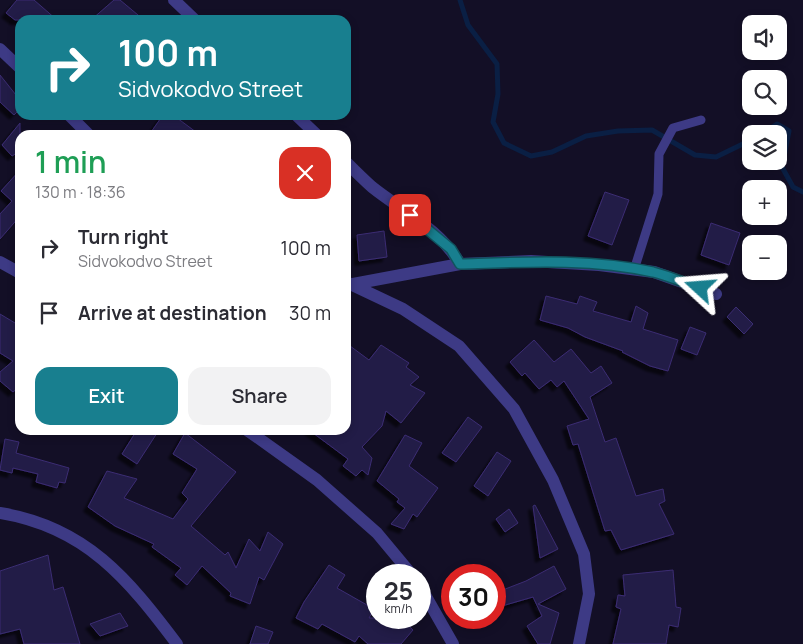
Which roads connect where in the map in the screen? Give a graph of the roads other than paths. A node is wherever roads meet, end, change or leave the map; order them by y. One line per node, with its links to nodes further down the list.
1 (174, 0): 2 (street)
2 (190, 15)
3 (0, 49): 4 (street)
4 (15, 63)
5 (73, 120): 8 (street)
6 (301, 120): 9 (street)
7 (700, 120): 13 (lane)
8 (84, 130)
9 (312, 130)
10 (351, 167): 12 (street)
11 (0, 262): 14 (street)
12 (460, 264): 13 (street); 15 (street)
13 (634, 270): 17 (street)
14 (15, 271)
15 (351, 283)
16 (351, 284): 24 (street)
17 (716, 294)
18 (254, 435): 20 (street)
19 (0, 514): 22 (street)
20 (403, 564)
21 (431, 606): 23 (street)
22 (177, 644)
23 (452, 644)
24 (579, 644)

